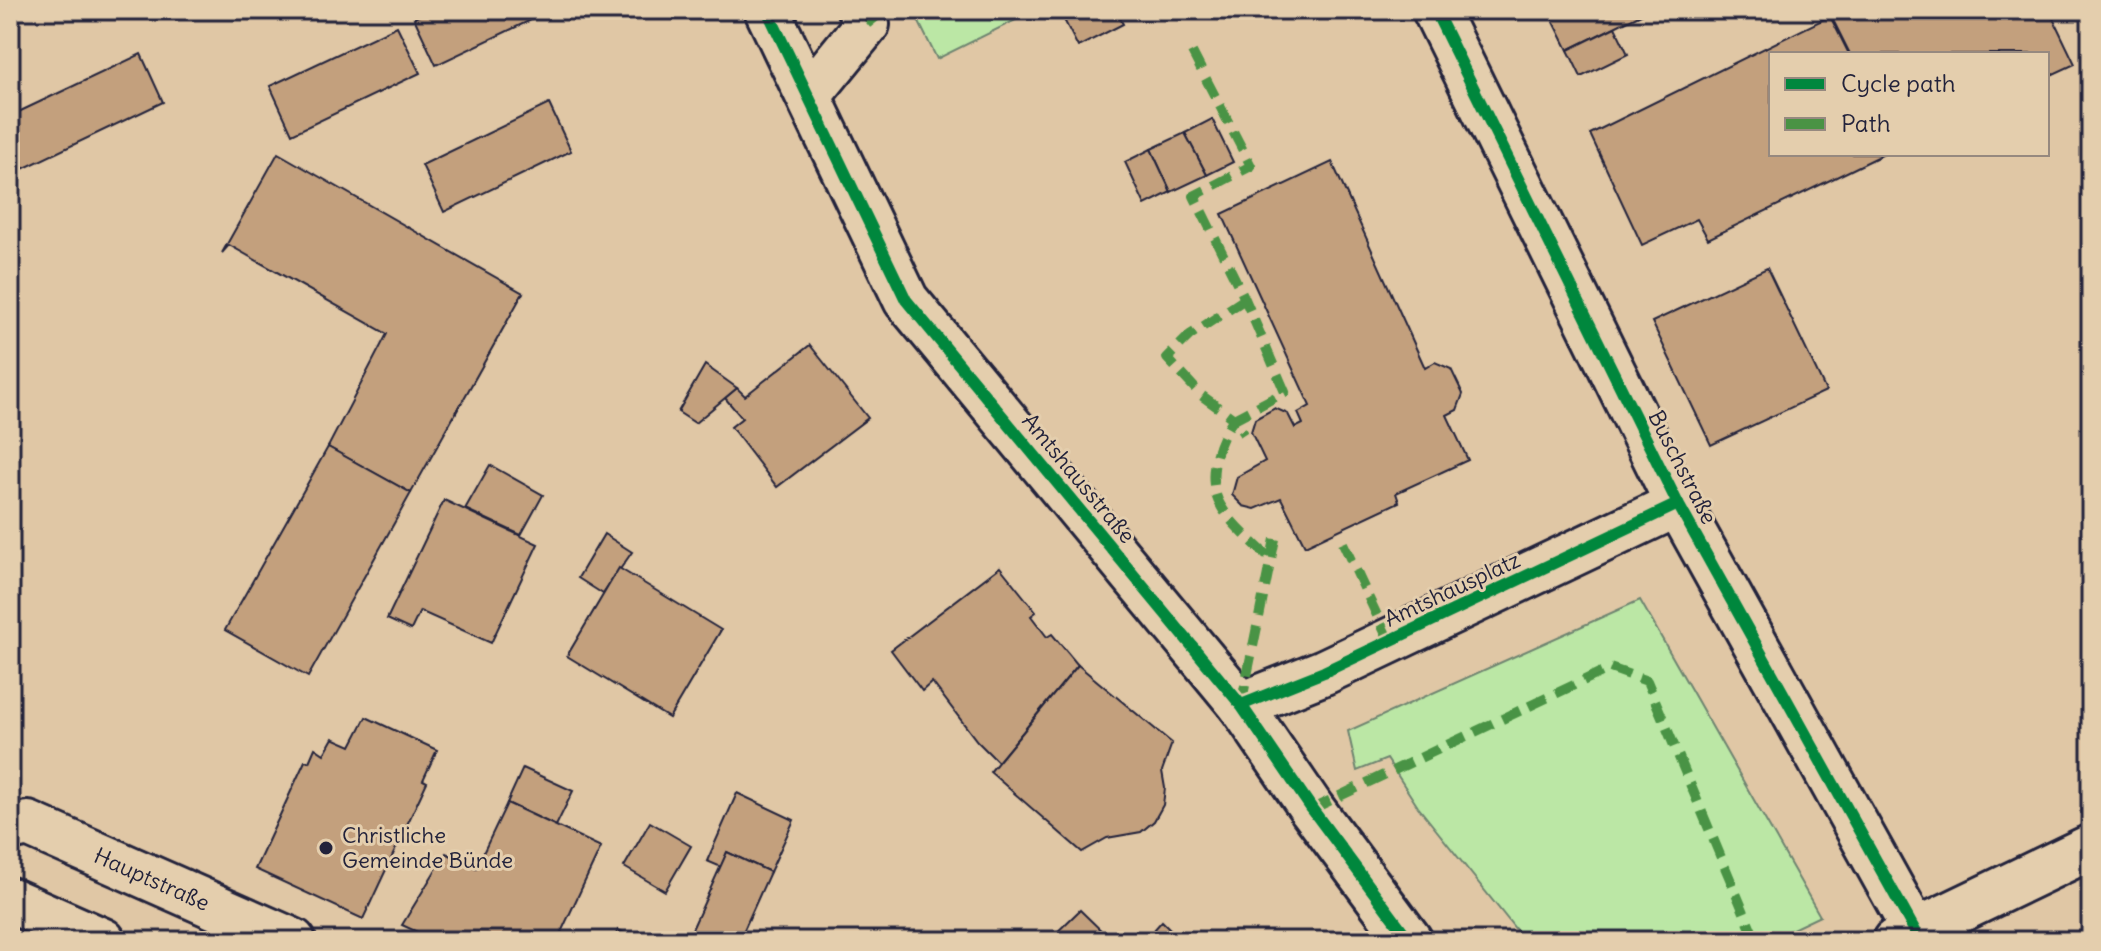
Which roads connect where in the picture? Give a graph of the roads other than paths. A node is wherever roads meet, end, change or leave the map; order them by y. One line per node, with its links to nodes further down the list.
1 (767, 10): 4 (street, Amtshausstraße)
2 (860, 10): 4 (street)
3 (1435, 10): 5 (street, Buschstraße)
4 (809, 95): 6 (street, Amtshausstraße)
5 (1678, 504): 6 (street, Amtshausplatz); 10 (street, Buschstraße)
6 (1241, 705): 13 (street, Amtshausstraße)
7 (10, 828): 12 (street, Hauptstraße)
8 (2091, 847): 10 (street)
9 (10, 900): 11 (street)
10 (1905, 936)
11 (103, 941)
12 (293, 941)
13 (1410, 941)

